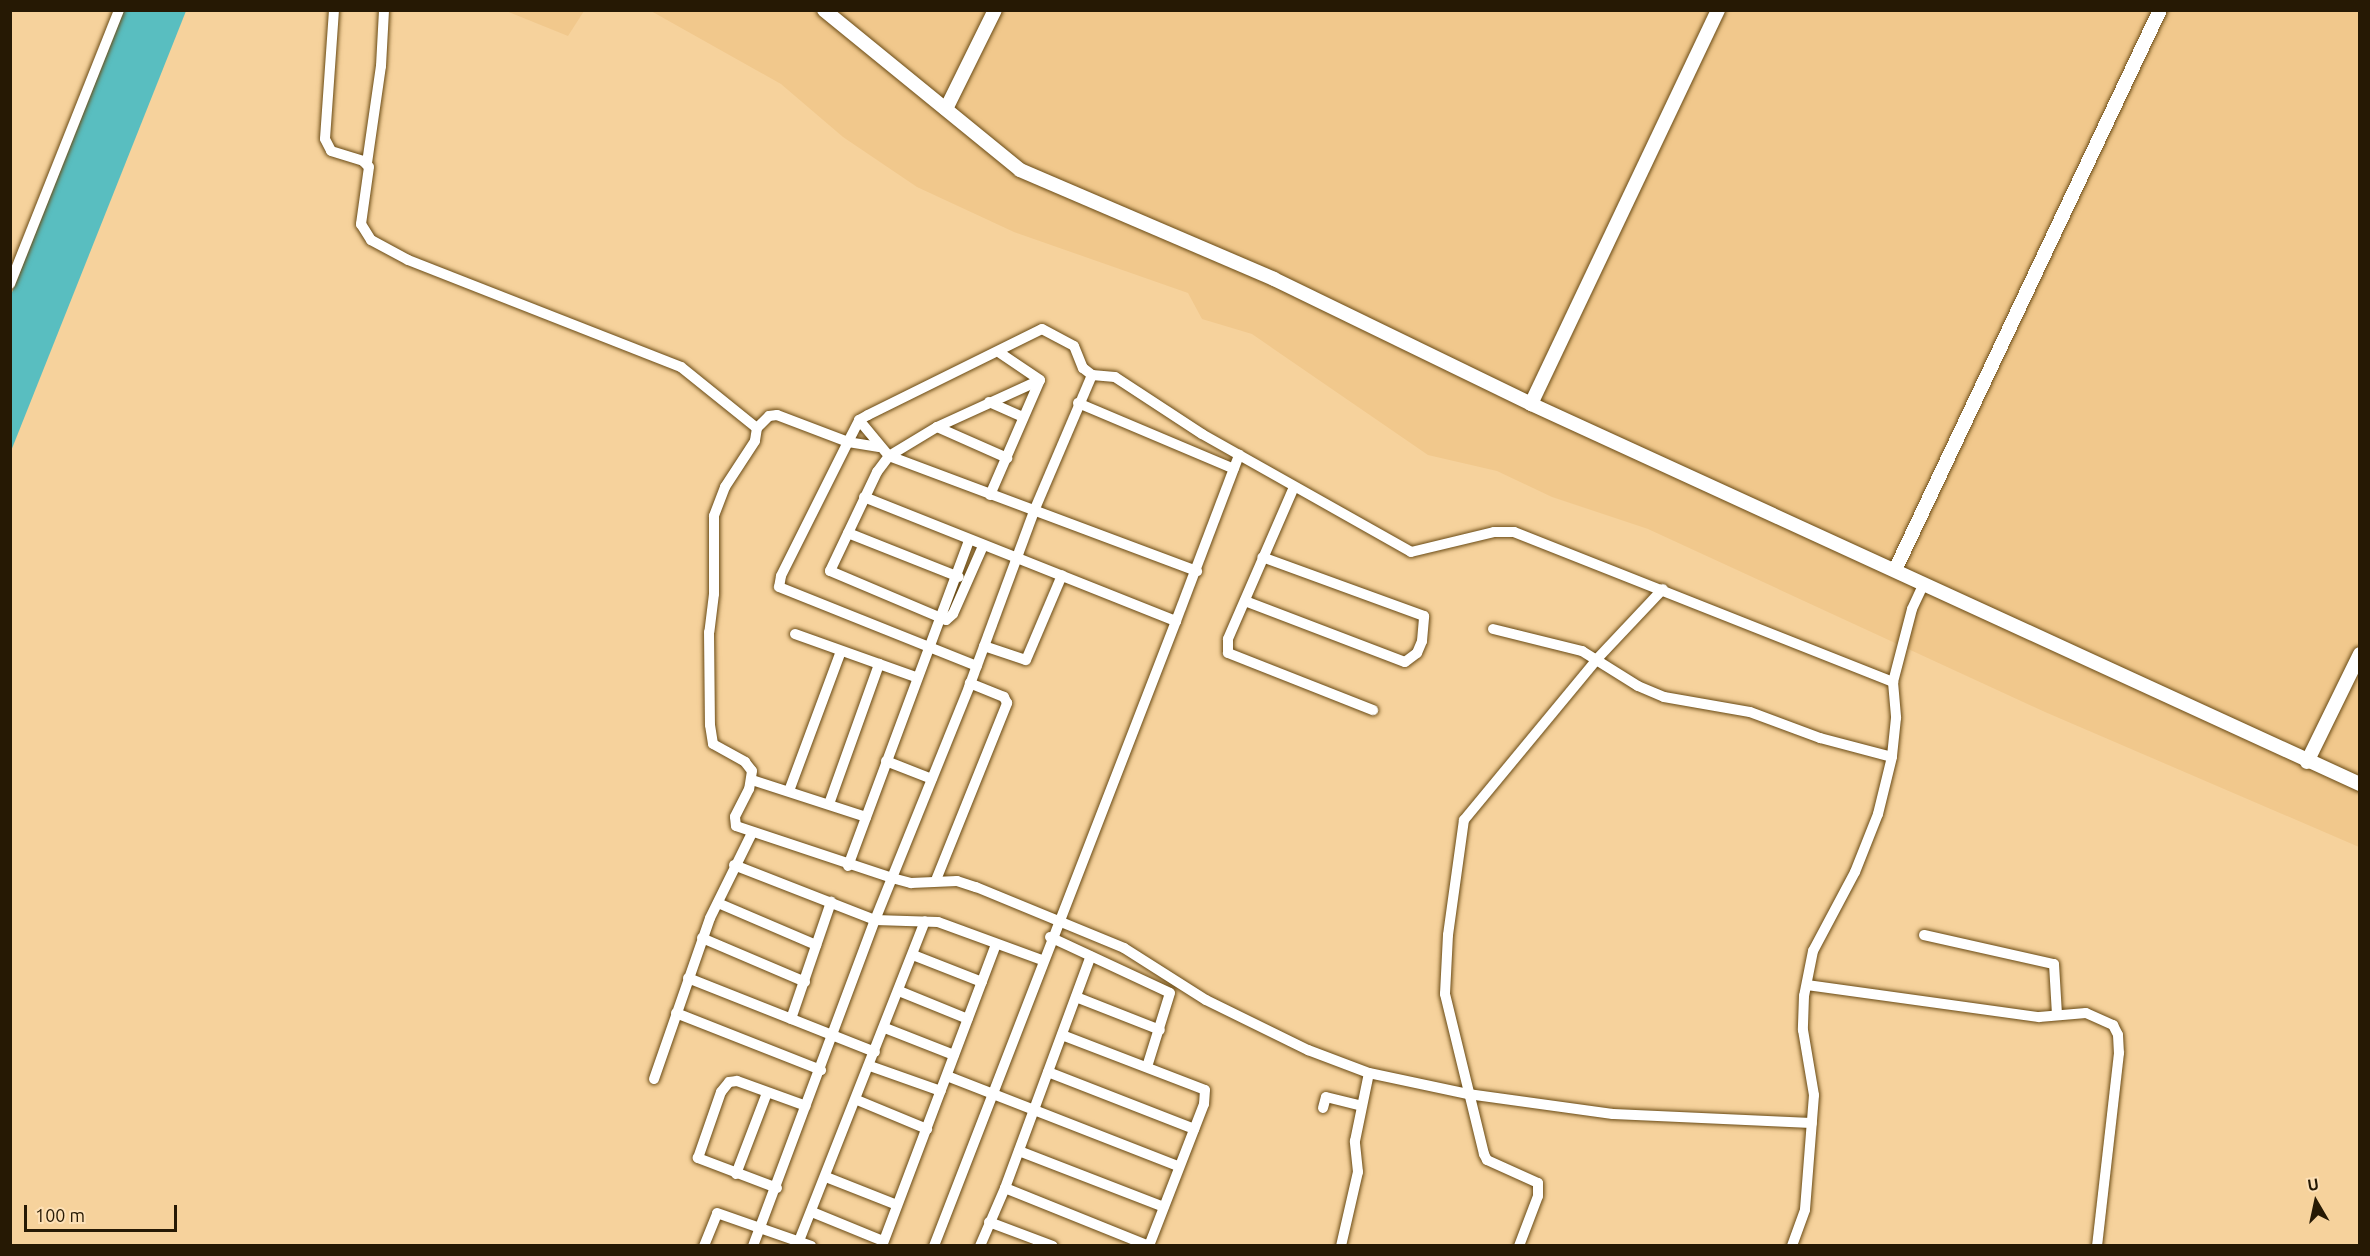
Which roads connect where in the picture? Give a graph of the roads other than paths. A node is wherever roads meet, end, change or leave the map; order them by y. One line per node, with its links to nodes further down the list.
1 (119, 10): 10 (street)
2 (334, 10): 9 (street)
3 (384, 10): 9 (street)
4 (824, 10): 8 (street)
5 (995, 10): 8 (street)
6 (1718, 10): 16 (street)
7 (2160, 10): 36 (street)
8 (946, 109): 16 (street)
9 (367, 163): 20 (street)
10 (10, 284)
11 (1000, 353): 12 (street); 13 (street); 18 (street)
12 (1092, 375): 15 (street); 23 (street)
13 (1040, 380): 14 (street); 17 (street)
14 (989, 402): 17 (street); 19 (street)
15 (1078, 403): 26 (street); 30 (street)
16 (1531, 404): 36 (street)
17 (1023, 417): 25 (street)
18 (859, 420): 21 (street); 22 (street)
19 (937, 427): 24 (street); 25 (street)
20 (757, 428): 21 (street); 63 (street)
21 (848, 442): 22 (street); 49 (street)
22 (879, 447): 24 (street)
23 (1239, 455): 26 (street); 27 (street)
24 (889, 456): 28 (street); 29 (street)
25 (1007, 458): 28 (street)
26 (1234, 469): 37 (street)
27 (1294, 487): 34 (street); 42 (street)
28 (990, 495): 30 (street)
29 (864, 497): 31 (street); 32 (street)
30 (1035, 511): 35 (street); 37 (street)
31 (848, 533): 38 (street); 44 (street)
32 (969, 541): 33 (street); 38 (street)
33 (983, 546): 35 (street); 40 (street)
34 (1263, 557): 43 (street); 43 (street)
35 (1017, 558): 39 (street); 48 (street)
36 (1895, 570): 41 (street)
37 (1197, 571): 45 (street)
38 (954, 575): 40 (street); 44 (street)
39 (1062, 575): 45 (street); 48 (street)
40 (968, 581): 44 (street)
41 (1923, 585): 56 (street); 61 (street)
42 (1663, 588): 52 (street); 56 (street)
43 (1245, 601): 58 (street)
44 (939, 617): 49 (street)
45 (1176, 621): 77 (street)
46 (1493, 629): 52 (street)
47 (795, 634): 50 (street)
48 (984, 646): 54 (street)
49 (927, 649): 54 (street); 55 (street)
50 (841, 651): 53 (street); 65 (street)
51 (2360, 654): 61 (street)
52 (1597, 659): 59 (street); 111 (street)
53 (879, 664): 55 (street); 66 (street)
54 (977, 666): 57 (street)
55 (916, 677): 60 (street)
56 (1893, 682): 59 (street)
57 (970, 683): 62 (street); 72 (street)
58 (1373, 710)
59 (1892, 757): 89 (street)
60 (886, 761): 62 (street); 67 (street)
61 (2307, 762): 64 (street)
62 (932, 778): 71 (street)
63 (752, 780): 65 (street); 68 (street)
64 (2360, 784)
65 (789, 791): 66 (street)
66 (829, 804): 67 (street)
67 (866, 817): 70 (street)
68 (744, 829): 69 (street); 70 (street)
69 (734, 864): 73 (street); 74 (street)
70 (848, 866): 71 (street)
71 (892, 878): 72 (street); 75 (street)
72 (936, 880): 77 (street)
73 (831, 902): 75 (street); 81 (street)
74 (718, 903): 79 (street); 81 (street)
75 (875, 920): 76 (street); 98 (street)
76 (925, 921): 82 (street); 83 (street)
77 (1057, 921): 80 (street); 106 (street)
78 (1924, 935): 93 (street)
79 (702, 938): 86 (street); 87 (street)
80 (1050, 938): 84 (street); 85 (street)
81 (816, 945): 87 (street)
82 (996, 945): 85 (street); 88 (street)
83 (913, 955): 88 (street); 90 (street)
84 (1091, 956): 91 (street); 97 (street)
85 (1041, 960): 112 (street)
86 (688, 978): 92 (street); 94 (street)
87 (805, 982): 94 (street)
88 (982, 982): 95 (street)
89 (1807, 985): 93 (street); 118 (street)
90 (899, 992): 95 (street); 96 (street)
91 (1076, 997): 97 (street); 99 (street)
92 (676, 1013): 104 (street); 108 (street)
93 (2057, 1015): 144 (street)
94 (791, 1019): 98 (street)
95 (968, 1019): 101 (street)
96 (885, 1028): 100 (street); 101 (street)
97 (1160, 1030): 103 (street)
98 (833, 1035): 100 (street); 104 (street)
99 (1062, 1035): 103 (street); 105 (street)
100 (875, 1052): 102 (street)
101 (954, 1055): 107 (street)
102 (870, 1066): 109 (street); 113 (street)
103 (1147, 1067): 120 (street)
104 (821, 1071): 114 (street)
105 (1048, 1072): 117 (street); 120 (street)
106 (1369, 1073): 111 (street); 115 (street)
107 (947, 1076): 109 (street); 112 (street)
108 (654, 1079)
109 (941, 1091): 119 (street)
110 (766, 1093): 114 (street); 123 (street); 123 (street)
111 (1468, 1094): 118 (street); 142 (street)
112 (991, 1096): 117 (street); 137 (street)
113 (857, 1100): 119 (street); 124 (street)
114 (806, 1106): 125 (street)
115 (1361, 1106): 116 (street); 141 (street)
116 (1323, 1108)
117 (1034, 1112): 121 (street); 122 (street)
118 (1812, 1123): 143 (street)
119 (927, 1129): 127 (street)
120 (1194, 1129): 122 (street)
121 (1019, 1151): 126 (street); 128 (street)
122 (1178, 1166): 128 (street)
123 (736, 1174): 125 (street)
124 (826, 1177): 127 (street); 129 (street)
125 (777, 1188): 131 (street)
126 (1005, 1188): 130 (street); 140 (street)
127 (897, 1205): 133 (street)
128 (1164, 1207): 140 (street)
129 (812, 1212): 132 (street); 133 (street)
130 (989, 1222): 138 (street); 139 (street)
131 (759, 1230): 132 (street); 134 (street); 135 (street)
132 (798, 1243): 136 (street)
133 (883, 1243)
134 (704, 1245)
135 (753, 1245)
136 (811, 1245)
137 (933, 1245)
138 (980, 1245)
139 (1053, 1245)
140 (1149, 1245)
141 (1341, 1245)
142 (1519, 1245)
143 (1792, 1245)
144 (2097, 1245)

